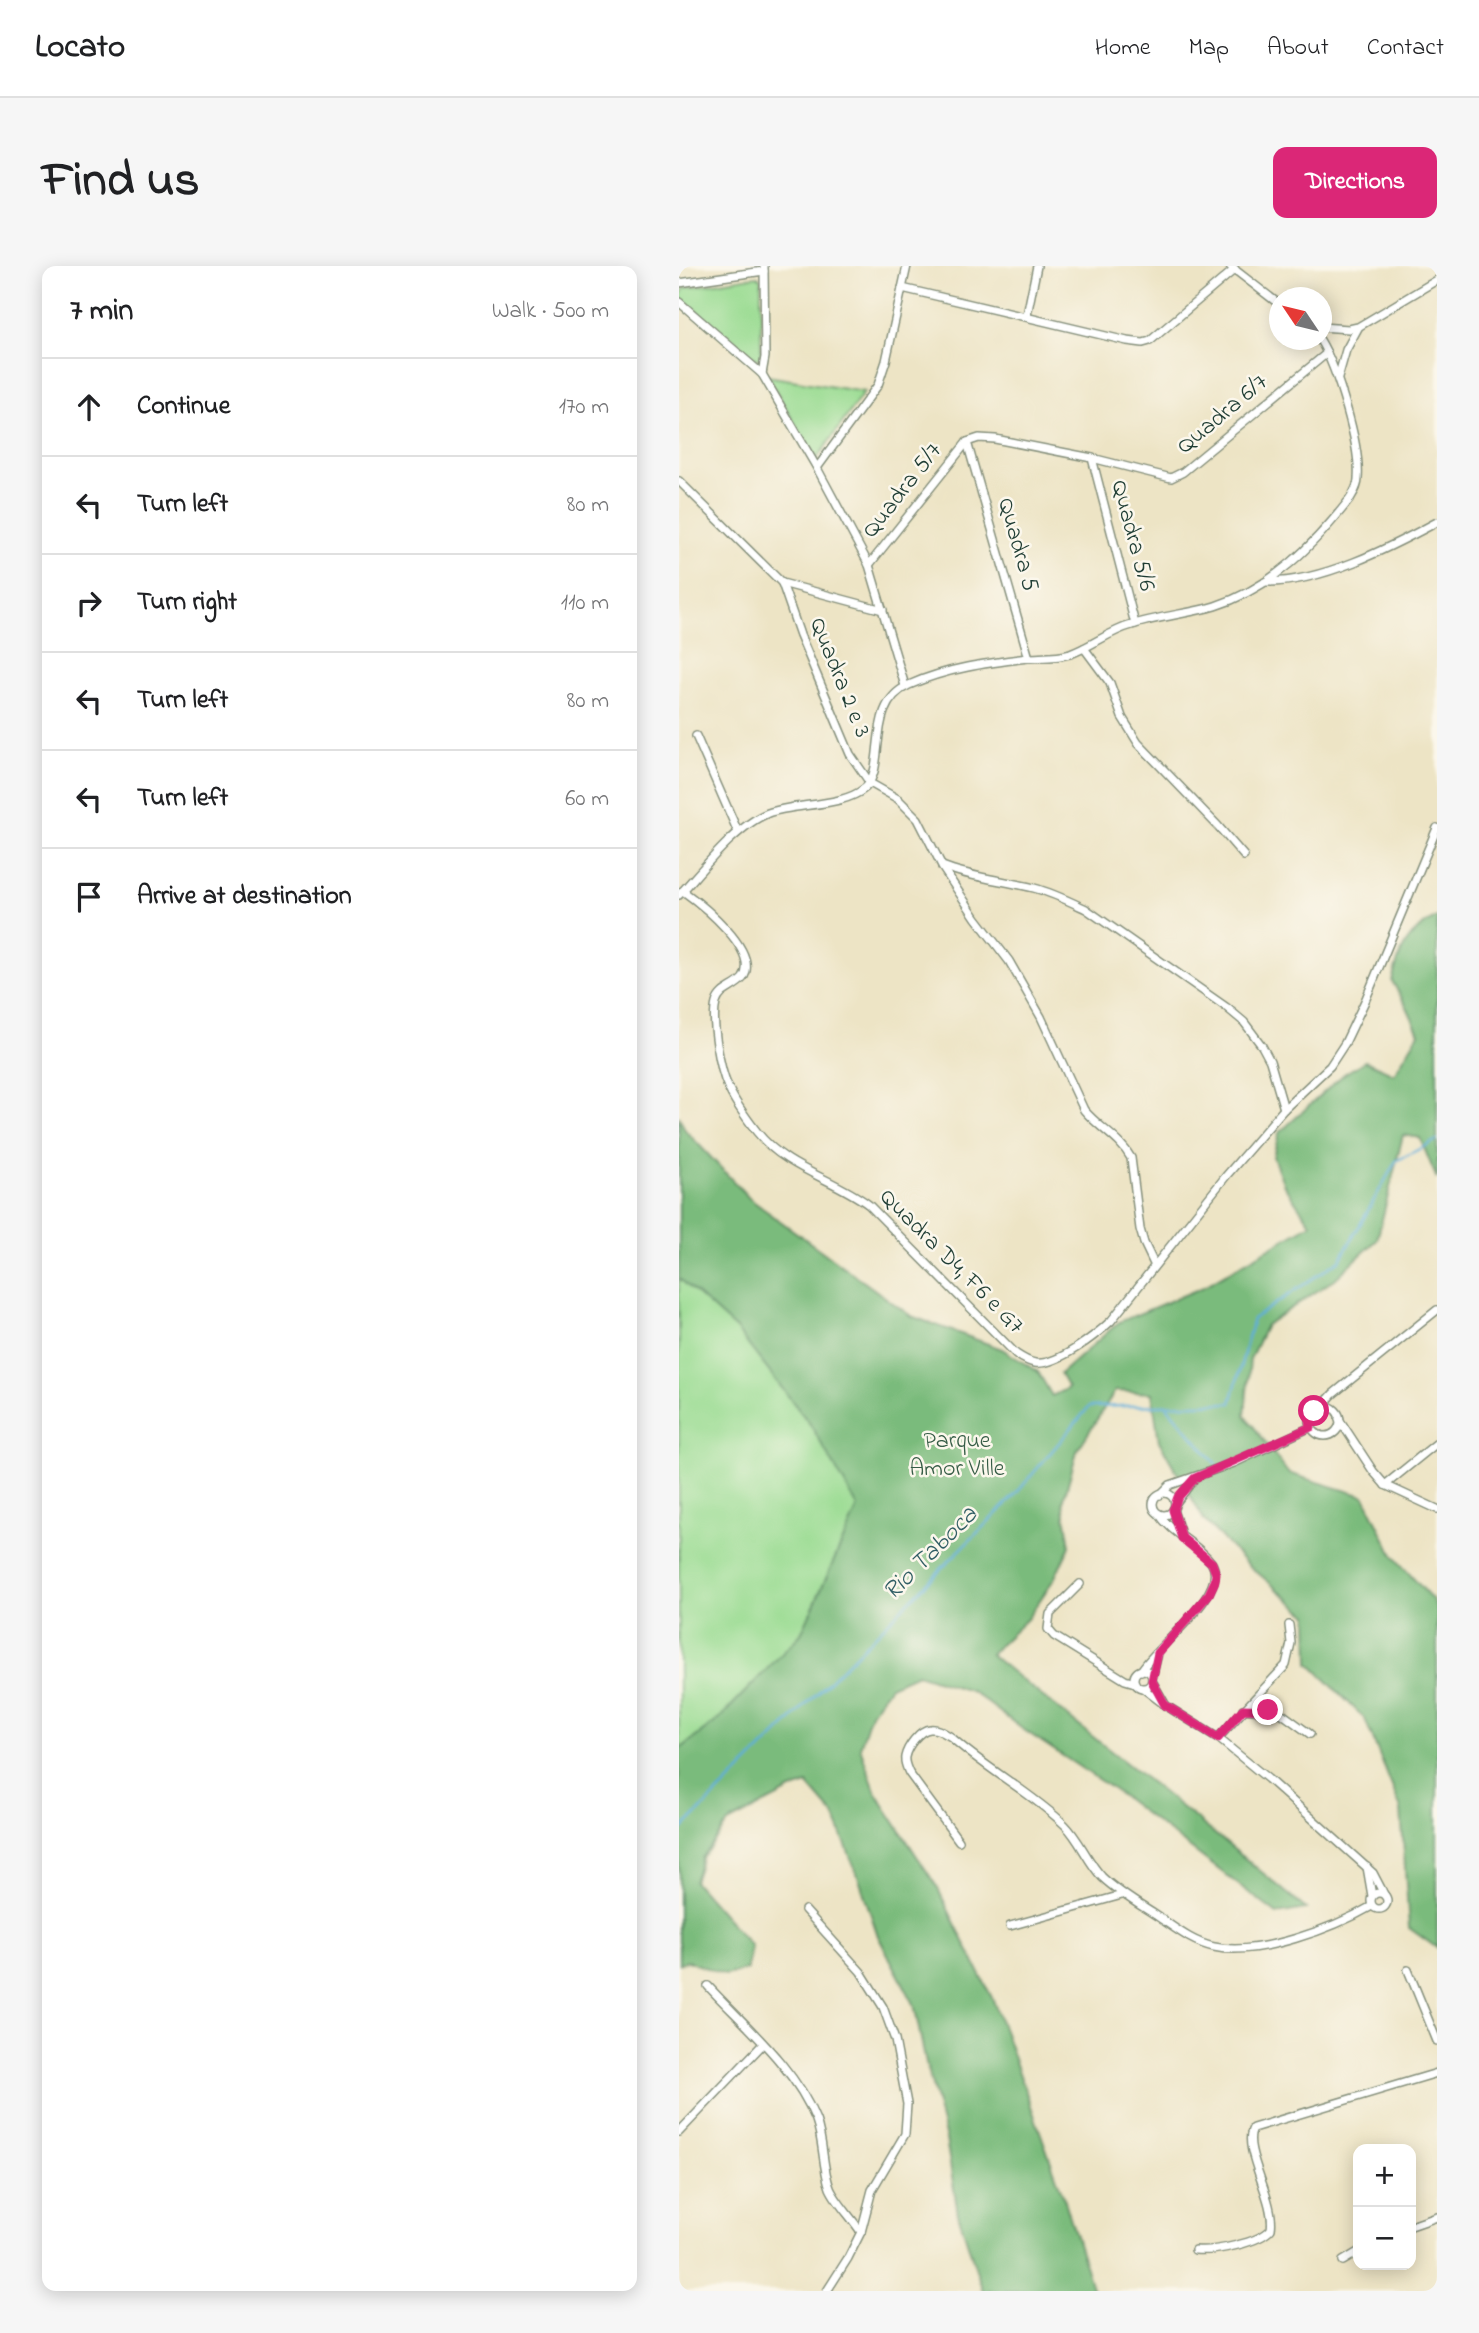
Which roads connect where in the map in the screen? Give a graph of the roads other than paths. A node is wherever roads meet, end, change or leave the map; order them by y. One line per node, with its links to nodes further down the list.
1 (907, 266): 7 (street)
2 (1037, 266): 10 (street)
3 (764, 268): 6 (street); 17 (street)
4 (1233, 268): 8 (street); 10 (street)
5 (1437, 280): 12 (street)
6 (679, 283)
7 (902, 288): 10 (street); 21 (street)
8 (1269, 296)
9 (679, 302): 17 (street)
10 (1027, 315)
11 (1332, 327): 12 (street)
12 (1358, 327): 13 (street)
13 (1346, 349): 16 (street); 18 (street)
14 (1320, 350): 20 (street, Quadra 6/7)
15 (1326, 350): 18 (street)
16 (1332, 350)
17 (762, 374): 21 (street)
18 (1337, 380): 25 (street)
19 (967, 442): 20 (street, Quadra 5/7); 24 (street, Quadra 5/7); 30 (street, Quadra 5)
20 (1092, 458): 28 (street, Quadra 5/6)
21 (817, 468): 24 (street)
22 (679, 481): 26 (street)
23 (1437, 522): 25 (street)
24 (869, 565): 27 (street)
25 (1265, 582): 28 (street)
26 (782, 583): 27 (street); 33 (street, Quadra 2 e 3)
27 (883, 610): 31 (street)
28 (1135, 624): 29 (street)
29 (1084, 648): 30 (street); 36 (street)
30 (1029, 658): 31 (street)
31 (905, 687): 33 (street)
32 (696, 736): 35 (street)
33 (870, 783): 35 (street); 37 (street)
34 (1437, 828): 39 (street)
35 (738, 832): 38 (street)
36 (1244, 856)
37 (941, 866): 39 (street); 40 (street)
38 (681, 893): 40 (street, Quadra D4, F6 e G7)
39 (1285, 1109): 40 (street)
40 (1154, 1264)
41 (1437, 1310): 42 (street)
42 (1333, 1394): 43 (street); 44 (street)
43 (1322, 1406): 44 (street); 46 (street)
44 (1335, 1410): 45 (street)
45 (1339, 1419): 47 (street); 48 (street)
46 (1311, 1427): 47 (street); 50 (street)
47 (1336, 1431): 48 (street)
48 (1353, 1437): 51 (street)
49 (1437, 1443): 51 (street)
50 (1195, 1478): 52 (street); 53 (street)
51 (1385, 1485): 54 (street)
52 (1160, 1495): 53 (street); 55 (street)
53 (1174, 1507): 55 (street); 56 (street)
54 (1437, 1509)
55 (1159, 1514): 56 (street)
56 (1182, 1538): 59 (street)
57 (1080, 1584): 61 (street)
58 (1289, 1625): 66 (street)
59 (1158, 1653): 60 (street); 62 (street)
60 (1139, 1672): 61 (street); 62 (street); 63 (street)
61 (1121, 1677): 63 (street)
62 (1152, 1679): 64 (street); 65 (street)
63 (1135, 1683): 64 (street)
64 (1144, 1689): 65 (street)
65 (1165, 1705): 68 (street)
66 (1243, 1709): 67 (street); 68 (street)
67 (1310, 1734)
68 (1218, 1738): 70 (street)
69 (959, 1841): 71 (street)
70 (1366, 1867): 72 (street); 73 (street)
71 (1122, 1895): 74 (street); 76 (street)
72 (1372, 1896): 73 (street); 74 (street)
73 (1385, 1896): 74 (street)
74 (1372, 1906)
75 (805, 1910): 85 (street)
76 (1010, 1926)
77 (1408, 1970): 79 (street)
78 (708, 1986): 80 (street)
79 (1437, 2040)
80 (763, 2044): 82 (street); 85 (street)
81 (1437, 2073): 86 (street)
82 (679, 2132)
83 (1437, 2217): 84 (street)
84 (1416, 2224)
85 (861, 2232): 89 (street)
86 (1195, 2250)
87 (1353, 2255): 88 (street)
88 (1343, 2261)
89 (827, 2291)

